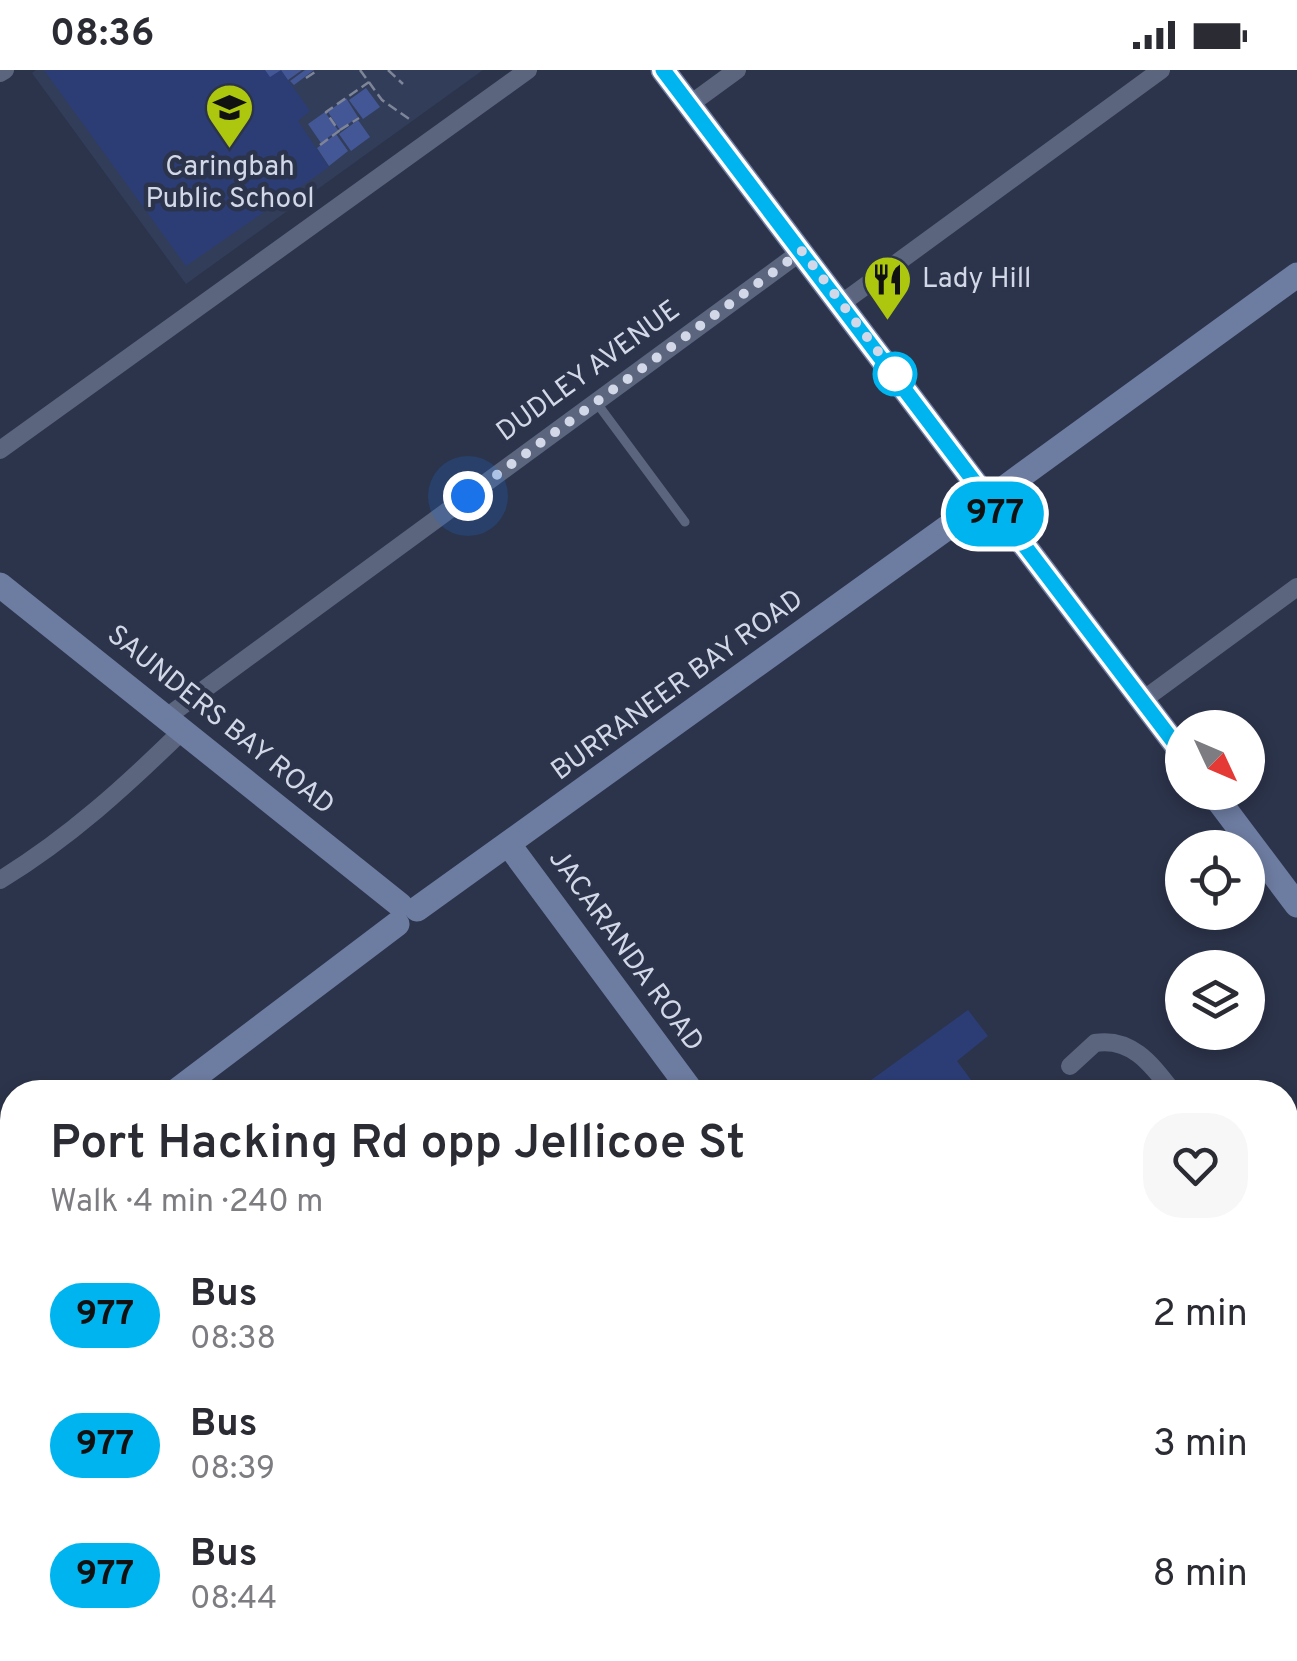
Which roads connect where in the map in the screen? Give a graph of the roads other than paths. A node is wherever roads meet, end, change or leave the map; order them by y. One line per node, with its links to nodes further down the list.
1 (528, 70): 10 (street)
2 (664, 70): 5 (street)
3 (738, 70): 5 (street)
4 (1162, 70): 8 (street)
5 (690, 105): 6 (street)
6 (802, 251): 8 (street); 9 (street, DUDLEY AVENUE)
7 (1297, 275): 11 (street, BURRANEER BAY ROAD)
8 (842, 303): 11 (street)
9 (596, 402): 12 (lane); 16 (street, DUDLEY AVENUE)
10 (0, 450)
11 (988, 498): 15 (street); 19 (street, BURRANEER BAY ROAD)
12 (685, 522)
13 (0, 585): 16 (street, SAUNDERS BAY ROAD)
14 (1297, 586): 15 (street)
15 (1142, 700): 17 (street)
16 (176, 722): 20 (street, DUDLEY AVENUE); 22 (street, SAUNDERS BAY ROAD)
17 (1165, 730)
18 (1226, 810): 21 (street)
19 (509, 845): 22 (street, BURRANEER BAY ROAD); 25 (street, JACARANDA ROAD)
20 (0, 880)
21 (1297, 904)
22 (405, 913): 24 (street, BURRANEER BAY ROAD)
23 (1070, 1066): 26 (street)
24 (197, 1080)
25 (683, 1080)
26 (1162, 1080)

